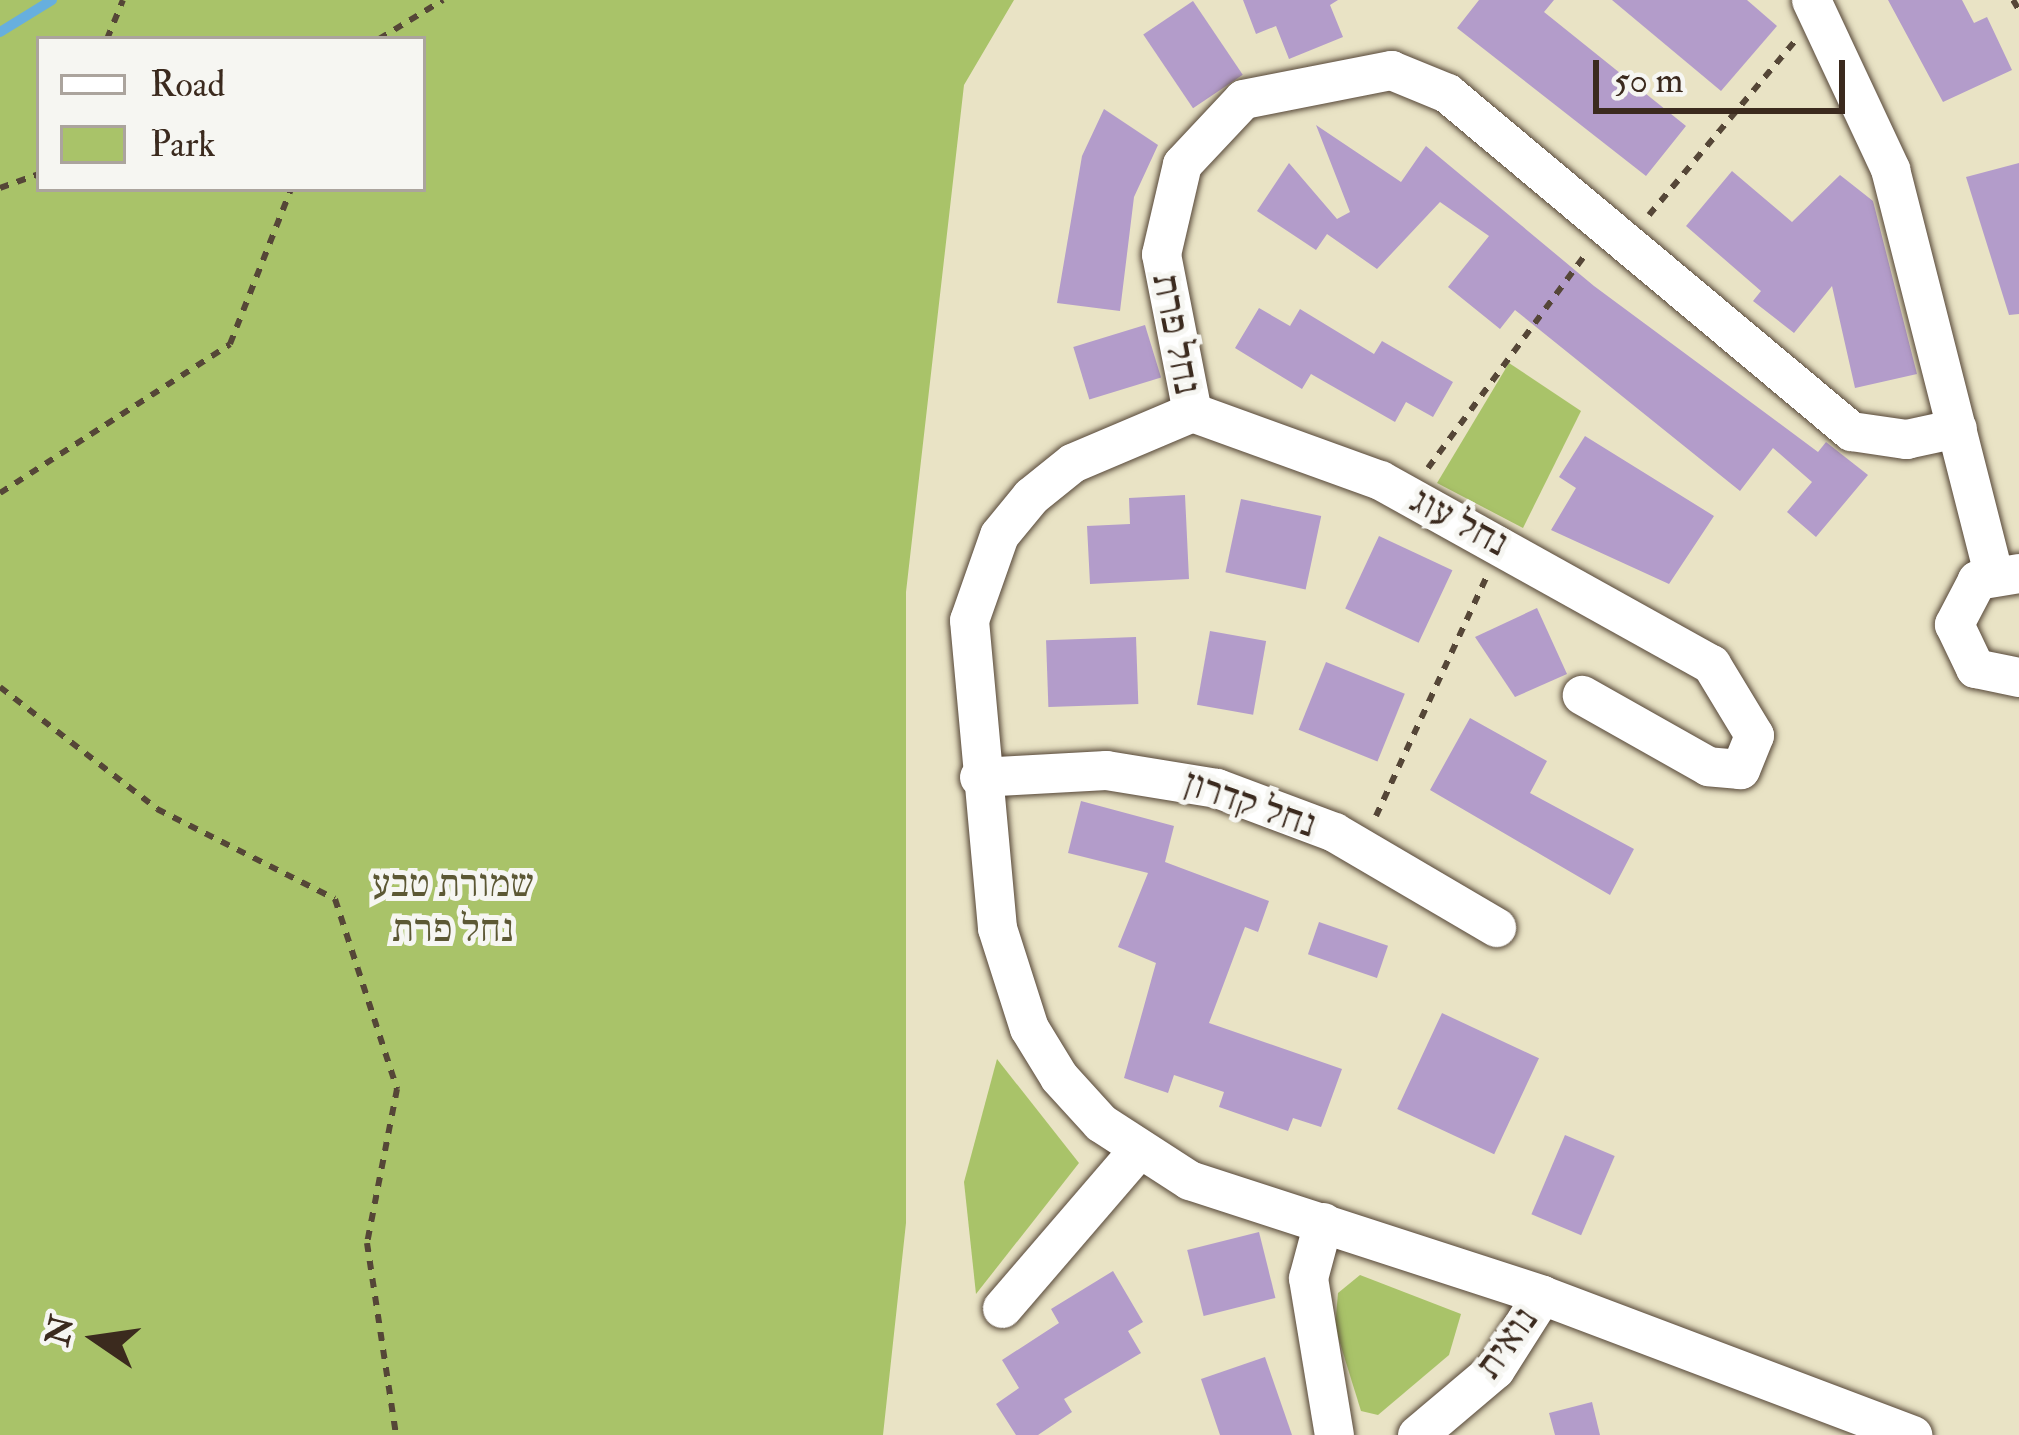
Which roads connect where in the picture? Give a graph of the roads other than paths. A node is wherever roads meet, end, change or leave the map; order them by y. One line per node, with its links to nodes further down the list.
1 (1815, 6): 3 (street)
2 (1192, 412): 3 (street, נחל פרת); 6 (street, נחל עוג); 7 (street, נחל פרת)
3 (1957, 428): 4 (street)
4 (2006, 573): 5 (street)
5 (2019, 677)
6 (1582, 694)
7 (979, 778): 8 (street, נחל קדרון); 9 (street, נחל פרת)
8 (1496, 927)
9 (1138, 1150): 10 (street, נחל פרת); 12 (street)
10 (1323, 1222): 11 (street, נחל פרת); 13 (street)
11 (1541, 1295): 14 (street, נואית); 15 (street, נחל פרת)
12 (1002, 1308)
13 (1334, 1435)
14 (1417, 1435)
15 (1912, 1435)

